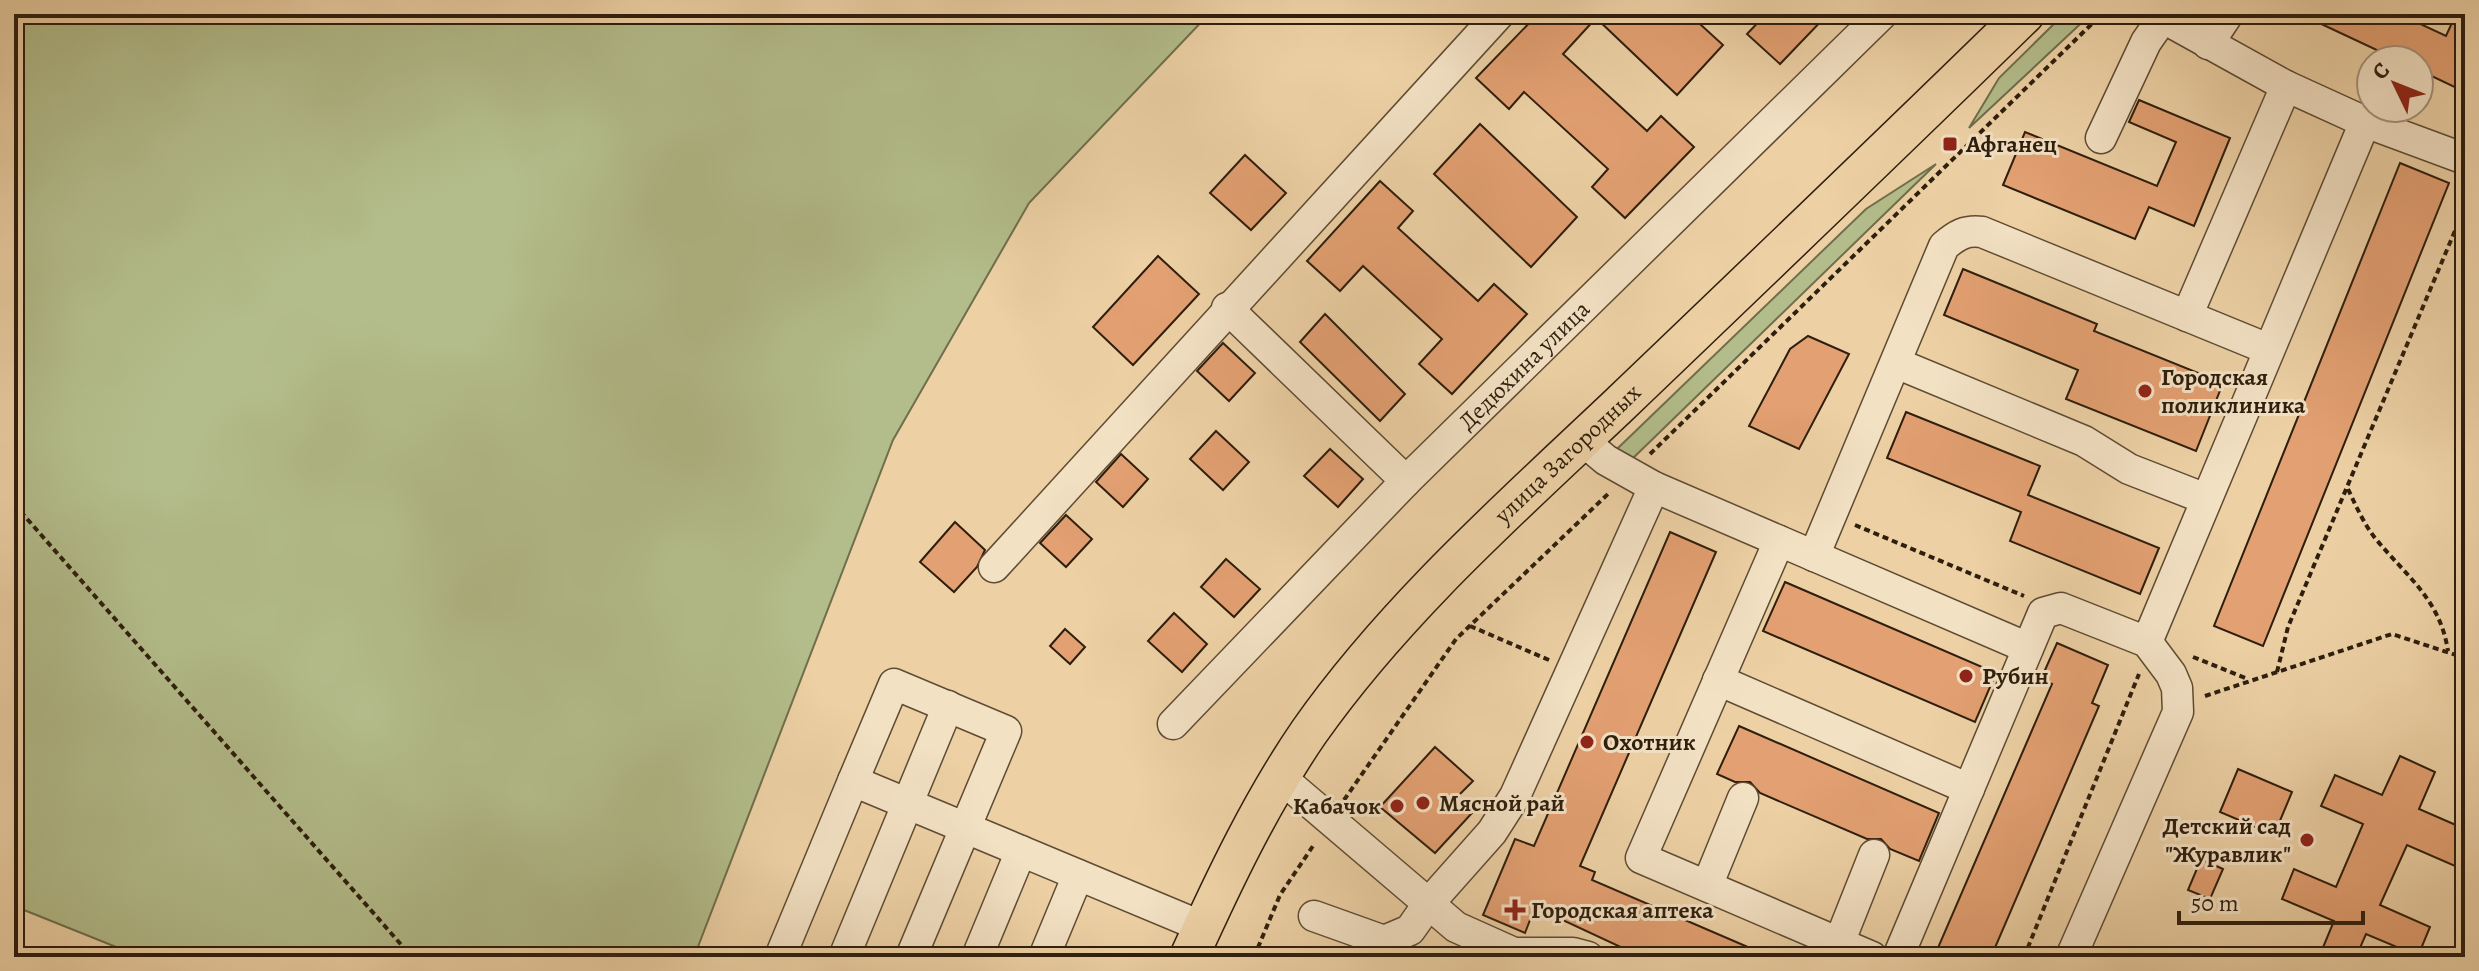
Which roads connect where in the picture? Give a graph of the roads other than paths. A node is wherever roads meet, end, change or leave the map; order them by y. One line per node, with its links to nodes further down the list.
1 (1499, 14): 13 (lane)
2 (1882, 14): 18 (lane, Дедюхина улица)
3 (2025, 14): 17 (main road, улица Загородных)
4 (2228, 14): 6 (lane)
5 (2159, 16): 6 (lane); 11 (lane)
6 (2208, 44): 7 (lane)
7 (2286, 86): 8 (lane); 14 (lane)
8 (2355, 117)
9 (2364, 124): 15 (lane)
10 (2370, 124): 12 (lane)
11 (2101, 138)
12 (2465, 159)
13 (1227, 308): 18 (lane); 23 (lane)
14 (2187, 316): 15 (lane); 16 (lane)
15 (2268, 349): 20 (lane)
16 (1896, 363): 20 (lane); 22 (lane)
17 (1582, 440): 19 (lane); 29 (main road, улица Загородных)
18 (1406, 481): 28 (lane, Дедюхина улица)
19 (1641, 481): 21 (lane); 39 (lane)
20 (2206, 499): 24 (lane)
21 (1779, 541): 22 (lane); 26 (lane)
22 (1814, 556): 25 (lane)
23 (994, 567)
24 (2147, 642): 25 (lane); 53 (lane)
25 (2028, 648): 31 (lane)
26 (1718, 680): 31 (lane); 38 (lane)
27 (948, 706): 30 (lane); 33 (lane); 34 (lane)
28 (1173, 724)
29 (1280, 777): 39 (lane); 42 (main road, улица Загородных)
30 (853, 781): 33 (lane); 44 (lane)
31 (1969, 789): 52 (lane)
32 (1743, 798): 38 (lane)
33 (908, 804): 34 (lane); 45 (lane)
34 (965, 828): 35 (lane); 46 (lane)
35 (1021, 851): 37 (lane); 47 (lane)
36 (1874, 855): 43 (lane)
37 (1078, 875): 42 (lane); 48 (lane)
38 (1707, 886): 43 (lane)
39 (1429, 903): 40 (lane); 41 (lane)
40 (1314, 916)
41 (1456, 927): 49 (lane); 50 (lane)
42 (1196, 942)
43 (1839, 943): 51 (lane)
44 (780, 957)
45 (844, 957)
46 (911, 957)
47 (977, 957)
48 (1044, 957)
49 (1484, 957)
50 (1588, 957)
51 (1872, 957)
52 (1898, 957)
53 (2071, 957)

